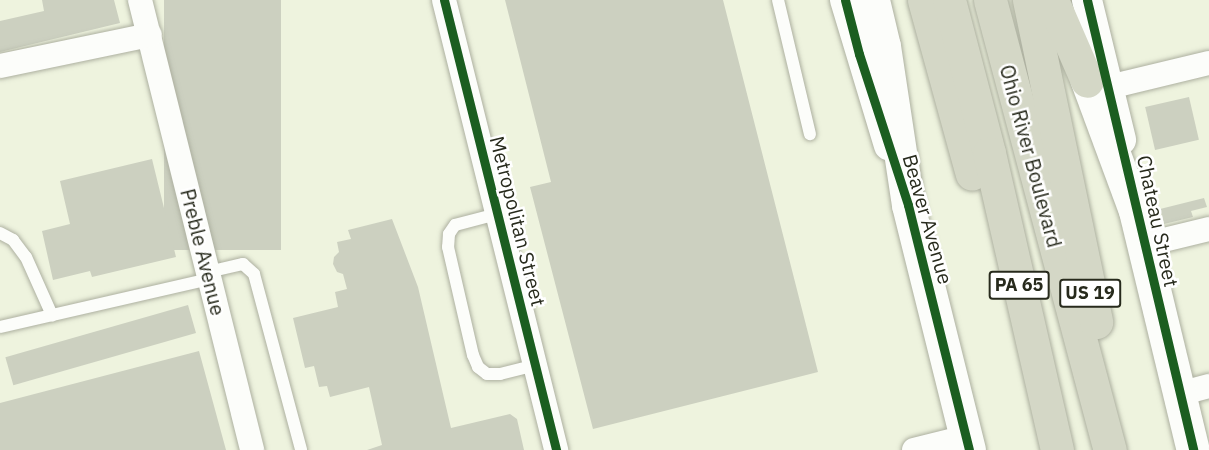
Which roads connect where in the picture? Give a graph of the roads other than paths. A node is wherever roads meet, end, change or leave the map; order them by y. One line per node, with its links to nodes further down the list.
1 (141, 0): 12 (street, Preble Avenue)
2 (444, 0): 19 (street, Metropolitan Street)
3 (778, 0): 16 (lane)
4 (845, 0): 18 (street, Beaver Avenue)
5 (873, 0): 18 (main road)
6 (924, 0): 17 (highway)
7 (949, 0): 17 (highway, Ohio River Boulevard)
8 (990, 0): 34 (highway, Ohio River Boulevard / PA 65)
9 (1029, 0): 35 (highway, US 19)
10 (1052, 0): 15 (highway)
11 (1087, 0): 15 (street)
12 (152, 44): 14 (street); 23 (street, Preble Avenue)
13 (1209, 63): 15 (street)
14 (0, 66)
15 (1098, 84): 22 (main road, Chateau Street)
16 (810, 134)
17 (978, 156): 33 (highway)
18 (908, 205): 28 (main road, Beaver Avenue)
19 (497, 214): 26 (street, Metropolitan Street); 26 (lane)
20 (1209, 229): 22 (street)
21 (0, 233): 24 (lane)
22 (1143, 245): 27 (main road, Chateau Street)
23 (209, 276): 24 (lane); 29 (street, Preble Avenue); 30 (lane)
24 (52, 315): 25 (lane)
25 (0, 327)
26 (535, 365): 31 (street, Metropolitan Street)
27 (1194, 390): 36 (main road, Chateau Street)
28 (968, 443): 32 (street)
29 (252, 450)
30 (301, 450)
31 (556, 450)
32 (914, 450)
33 (1057, 450)
34 (1110, 450)
35 (1122, 450)
36 (1193, 450)

